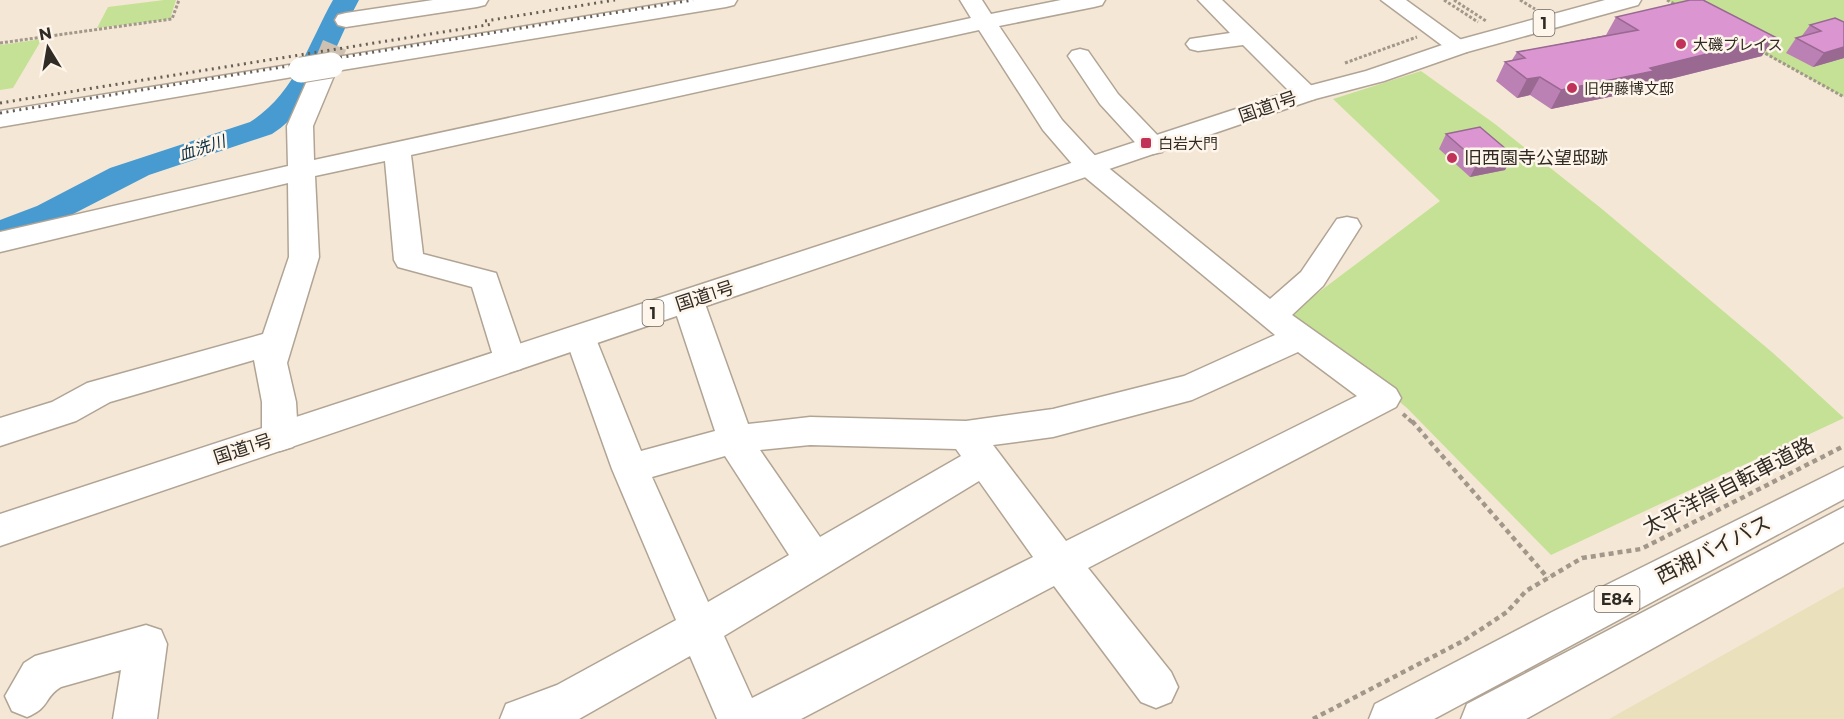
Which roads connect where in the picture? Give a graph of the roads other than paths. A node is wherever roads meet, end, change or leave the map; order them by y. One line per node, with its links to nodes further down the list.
1 (358, 0): 2 (main road)
2 (477, 0)
3 (726, 0): 18 (main road)
4 (971, 0): 13 (main road)
5 (1094, 0): 12 (main road)
6 (1209, 0): 15 (main road)
7 (1377, 0): 14 (main road)
8 (1392, 0): 14 (main road)
9 (1412, 0): 14 (main road)
10 (1580, 0): 14 (main road, 国道1号 / 1)
11 (1630, 0): 14 (main road, 国道1号 / 1)
12 (1030, 6): 13 (main road)
13 (987, 22): 22 (main road); 23 (main road)
14 (1455, 32): 19 (main road, 国道1号 / 1)
15 (1247, 38): 16 (main road); 19 (main road)
16 (1198, 44)
17 (1079, 56): 21 (main road)
18 (323, 67): 20 (main road); 24 (main road)
19 (1306, 94): 21 (main road, 国道1号 / 1)
20 (0, 119)
21 (1153, 146): 23 (main road, 国道1号 / 1)
22 (397, 150): 24 (main road); 32 (main road)
23 (1090, 167): 27 (main road, 国道1号 / 1); 28 (main road)
24 (303, 171): 26 (main road); 31 (main road)
25 (1347, 226): 28 (main road)
26 (0, 242)
27 (688, 301): 29 (main road, 国道1号 / 1); 35 (main road)
28 (1271, 316): 30 (main road)
29 (581, 337): 32 (main road, 国道1号 / 1); 37 (main road)
30 (1299, 338): 36 (main road); 42 (main road)
31 (277, 342): 33 (main road); 34 (main road)
32 (509, 360): 34 (main road, 国道1号 / 1)
33 (0, 432)
34 (280, 437): 40 (main road, 国道1号 / 1)
35 (736, 439): 36 (main road); 37 (main road); 41 (main road)
36 (975, 448): 41 (main road); 42 (main road)
37 (630, 470): 43 (main road)
38 (1844, 482): 50 (main road, 西湘バイパス / E84)
39 (1844, 523): 51 (main road, 西湘バイパス / E84)
40 (0, 530)
41 (814, 561): 43 (main road)
42 (1060, 563): 44 (main road); 49 (main road)
43 (699, 629): 47 (main road); 48 (main road)
44 (1156, 687)
45 (27, 696): 46 (main road)
46 (135, 719)
47 (522, 719)
48 (739, 719)
49 (757, 719)
50 (1391, 719)
51 (1483, 719)

